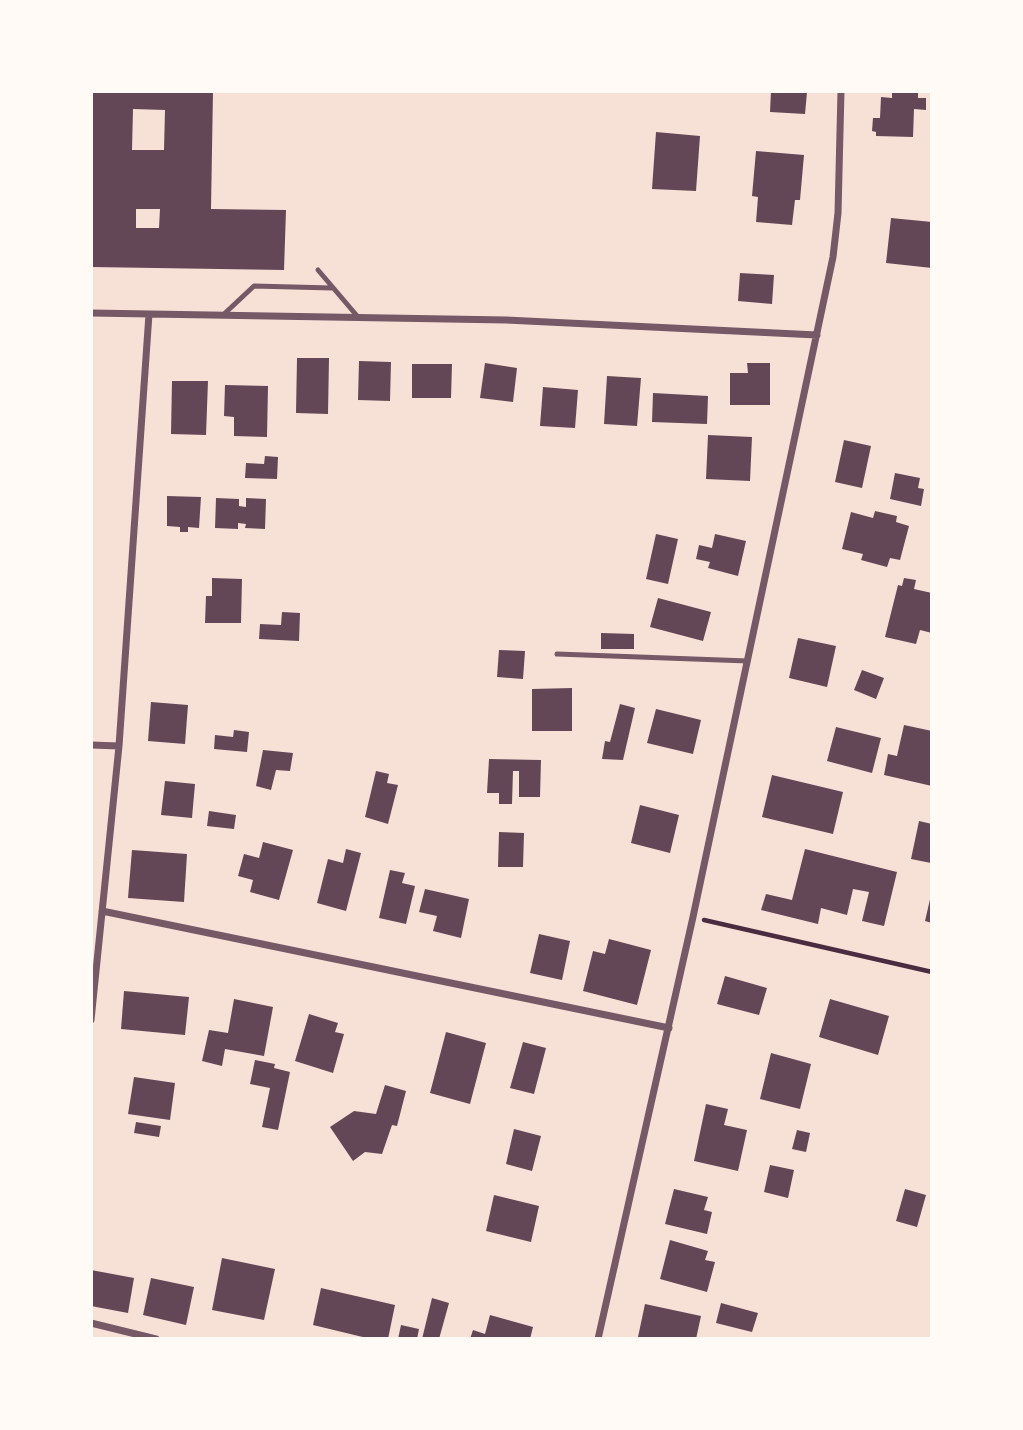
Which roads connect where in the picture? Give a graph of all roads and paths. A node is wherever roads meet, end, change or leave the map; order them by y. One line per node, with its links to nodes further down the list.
1 (841, 91): 8 (street)
2 (318, 271): 3 (lane)
3 (332, 288): 6 (lane); 7 (lane)
4 (91, 313): 5 (street)
5 (149, 314): 6 (street); 12 (street)
6 (223, 315): 7 (street)
7 (358, 317): 8 (street)
8 (817, 335): 10 (street)
9 (557, 654): 10 (lane)
10 (748, 662): 14 (street)
11 (91, 745): 12 (street)
12 (119, 746): 13 (street)
13 (102, 911): 16 (street); 17 (street)
14 (693, 917): 15 (path); 17 (street)
15 (932, 972)
16 (91, 1020)
17 (669, 1028): 20 (street)
18 (91, 1323): 19 (street)
19 (156, 1339)
20 (598, 1339)

